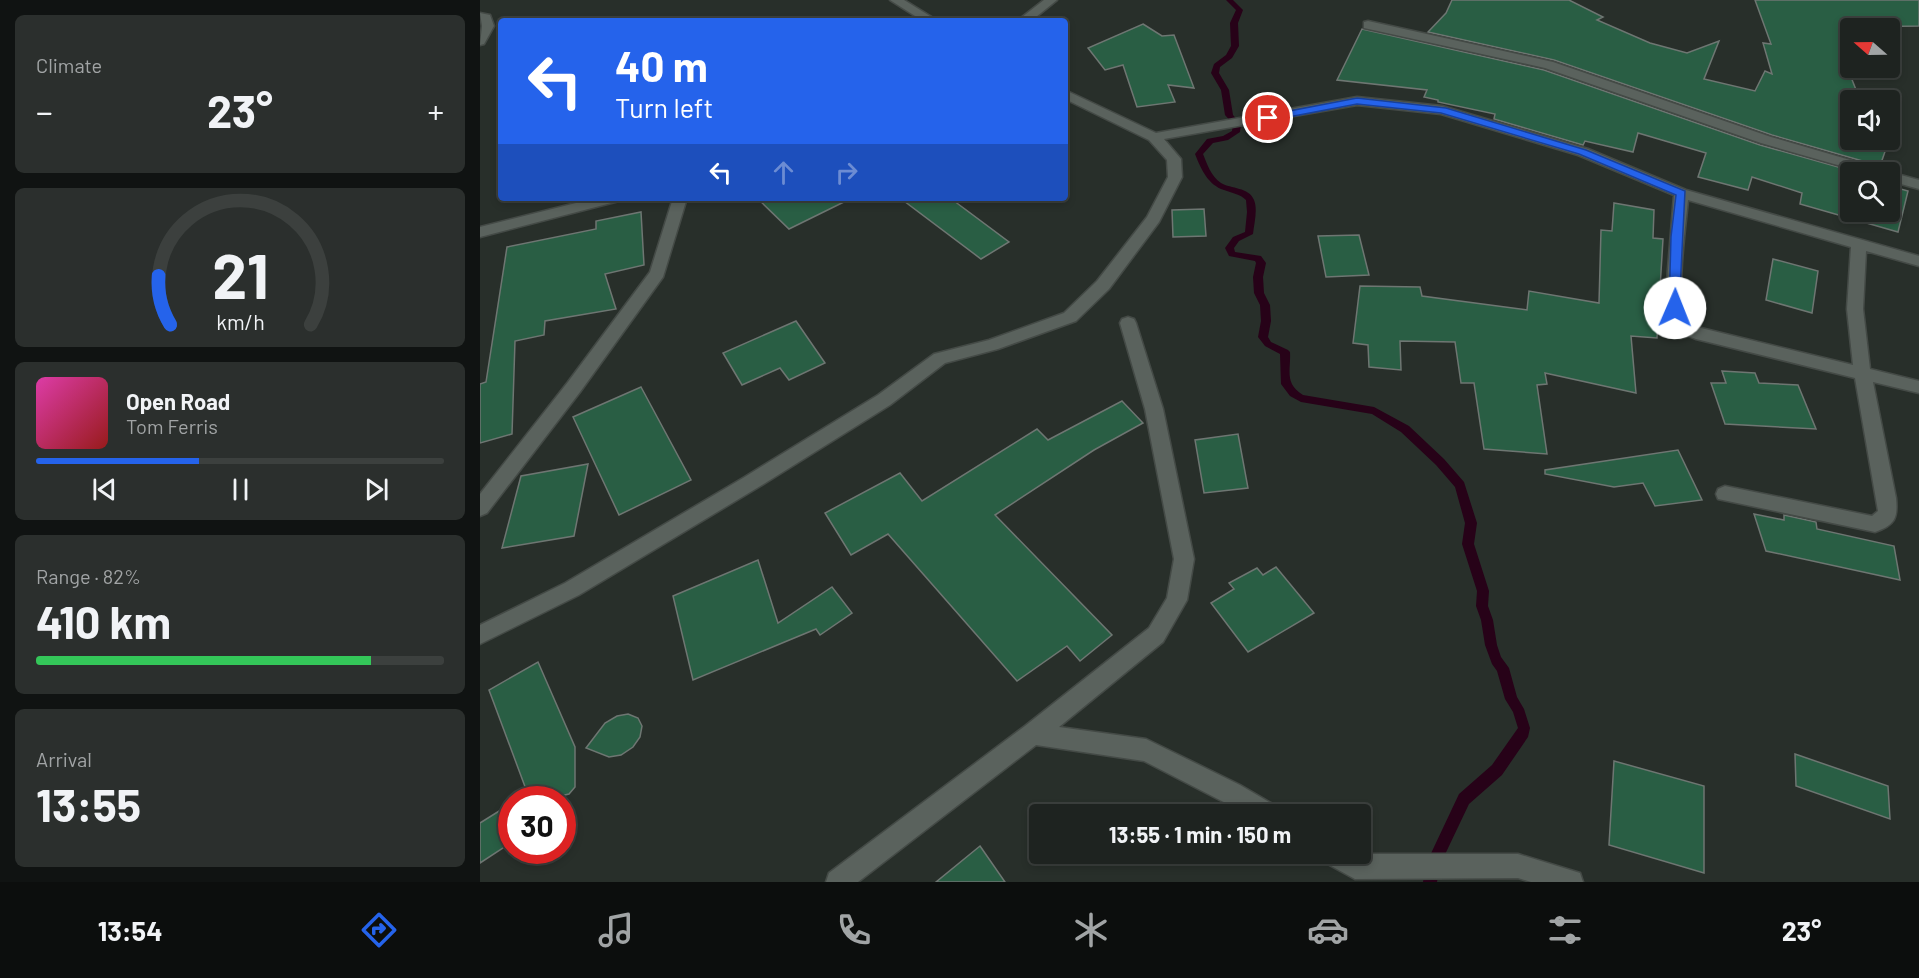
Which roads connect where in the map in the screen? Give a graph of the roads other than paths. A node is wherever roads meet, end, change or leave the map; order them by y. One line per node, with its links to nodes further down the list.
1 (896, 0): 4 (street)
2 (1051, 0): 5 (street)
3 (480, 17): 7 (street)
4 (927, 18)
5 (1027, 18)
6 (1368, 25): 10 (street)
7 (480, 41)
8 (1068, 95): 9 (street)
9 (1154, 137): 13 (street); 24 (street)
10 (1842, 162)
11 (1900, 179): 12 (street)
12 (1919, 185)
13 (1681, 194): 17 (street); 20 (street)
14 (602, 201): 16 (street)
15 (679, 201): 23 (street)
16 (480, 232)
17 (1859, 245): 18 (street); 20 (street)
18 (1919, 261)
19 (1128, 323): 25 (street)
20 (1862, 372): 21 (street); 22 (street)
21 (1919, 387)
22 (1725, 494)
23 (480, 508)
24 (480, 635)
25 (1033, 734): 26 (street); 29 (street)
26 (1251, 804)
27 (1343, 864): 28 (street)
28 (1356, 875): 30 (street)
29 (838, 882)
30 (1571, 882)

